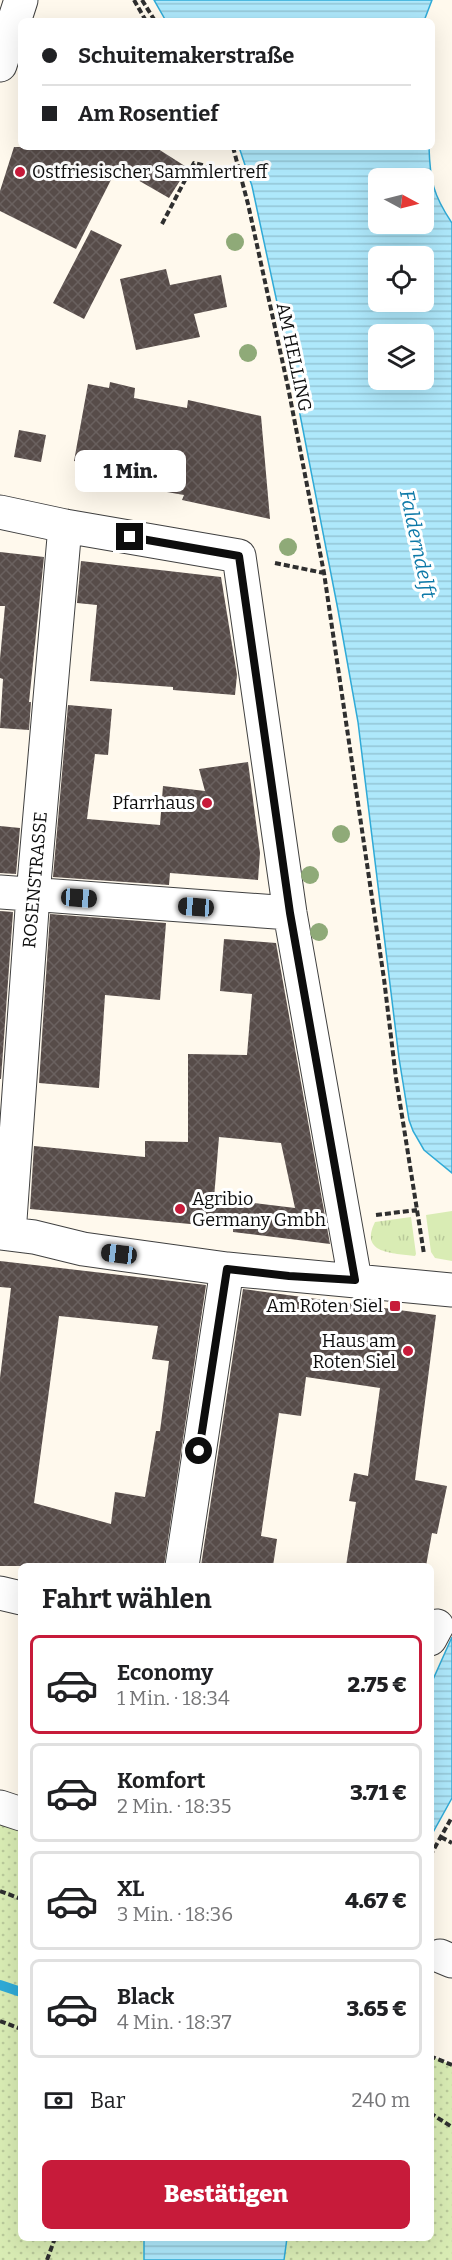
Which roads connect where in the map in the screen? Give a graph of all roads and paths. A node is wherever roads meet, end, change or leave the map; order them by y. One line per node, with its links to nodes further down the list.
1 (21, 0): 6 (street)
2 (134, 0): 4 (path)
3 (142, 0): 5 (path)
4 (144, 18)
5 (153, 18)
6 (0, 65)
7 (234, 150): 8 (path, AM HELLING)
8 (239, 174): 9 (path); 13 (path, AM HELLING)
9 (162, 224)
10 (0, 512): 11 (street)
11 (65, 526): 12 (street); 15 (street, ROSENSTRASSE)
12 (239, 556): 13 (path); 16 (street)
13 (324, 573): 18 (path, AM HELLING)
14 (0, 892): 15 (street)
15 (33, 895): 16 (street); 17 (street, ROSENSTRASSE)
16 (290, 913): 20 (street)
17 (5, 1233): 19 (street)
18 (424, 1252)
19 (227, 1269): 20 (street); 22 (street)
20 (355, 1280): 21 (street)
21 (452, 1290)
22 (182, 1563)
23 (0, 1593): 24 (street)
24 (18, 1597)
25 (0, 1807): 26 (street)
26 (18, 1813)
27 (452, 1817): 28 (path)
28 (441, 1837): 29 (path); 30 (path)
29 (452, 1843)
30 (434, 1849)
31 (0, 1891): 32 (path)
32 (18, 1898)
33 (0, 2021): 34 (path)
34 (18, 2028)
35 (434, 2058): 36 (path)
36 (452, 2065)
37 (434, 2116): 38 (path)
38 (452, 2127)
39 (54, 2241): 40 (path)
40 (47, 2260)

